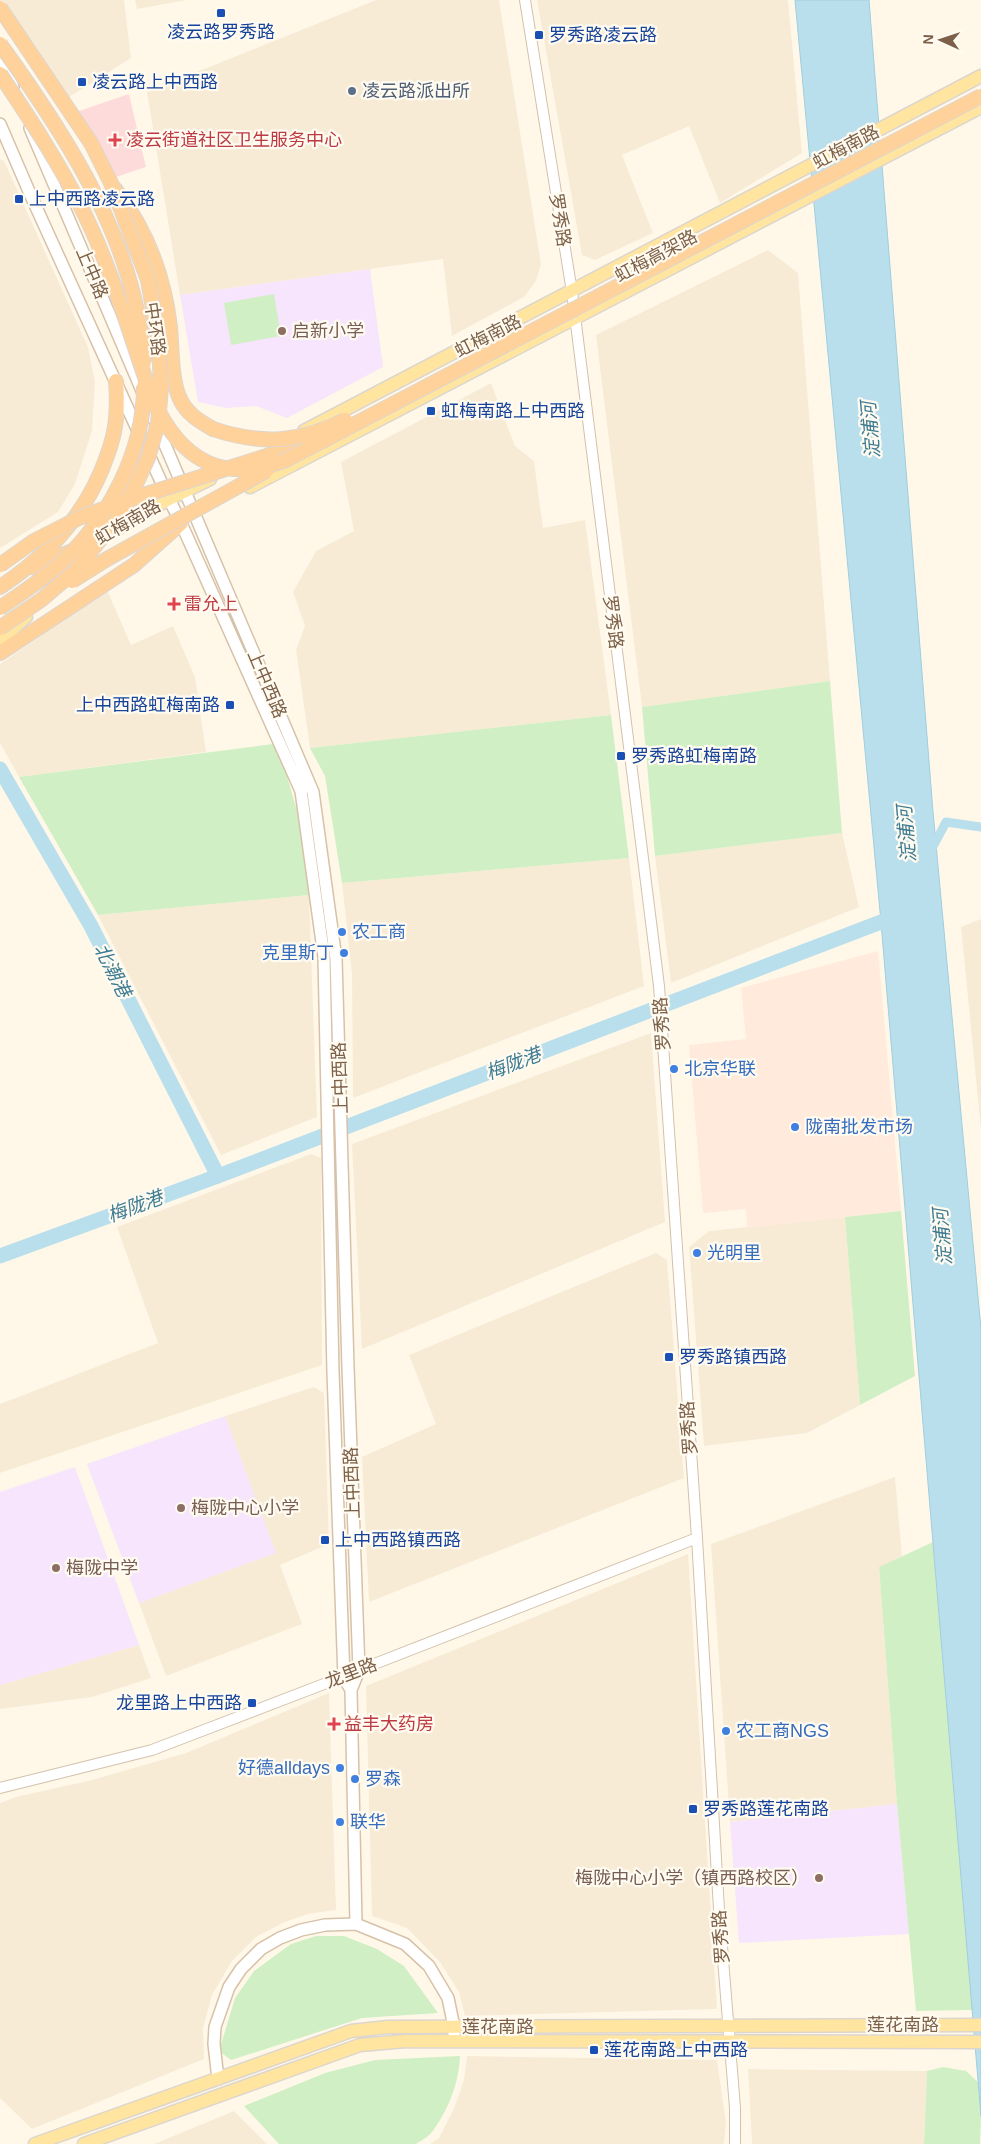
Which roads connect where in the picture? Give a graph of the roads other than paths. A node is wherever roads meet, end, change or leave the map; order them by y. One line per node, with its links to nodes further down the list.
1 (525, 0): 12 (street, 罗秀路)
2 (0, 8): 11 (highway, 中环路, bridge)
3 (0, 44): 27 (highway, 中环路, bridge)
4 (0, 54): 17 (main road, 上中路)
5 (0, 74): 16 (highway, bridge)
6 (981, 76): 12 (main road, 虹梅南路)
7 (981, 86): 15 (highway, 虹梅高架路, bridge)
8 (981, 96): 15 (highway, 虹梅高架路, bridge)
9 (981, 107): 13 (main road, 虹梅南路)
10 (0, 124): 14 (main road, 上中路)
11 (110, 183): 15 (highway, bridge); 25 (highway, 中环路, bridge)
12 (572, 292): 13 (street, 罗秀路); 17 (main road, 虹梅南路)
13 (576, 318): 19 (main road, 虹梅南路); 33 (street, 罗秀路)
14 (116, 381): 18 (main road, 上中路); 23 (highway)
15 (334, 431): 16 (highway, bridge); 22 (highway, bridge)
16 (288, 459): 25 (highway, bridge)
17 (185, 491): 18 (main road, 虹梅南路); 19 (main road, 上中西路)
18 (168, 499): 20 (main road, 上中西路); 21 (main road, 虹梅南路)
19 (196, 515): 20 (main road, 虹梅南路); 34 (main road, 上中西路)
20 (182, 523): 28 (main road, 虹梅南路); 32 (highway); 35 (main road, 上中西路)
21 (90, 544): 23 (highway); 26 (main road, 虹梅南路)
22 (0, 565)
23 (23, 571): 24 (highway)
24 (1, 586)
25 (41, 600): 29 (highway, 中环路, bridge)
26 (0, 604)
27 (0, 608)
28 (18, 623): 30 (main road, 虹梅南路); 31 (main road, 虹梅南路)
29 (0, 628)
30 (0, 632)
31 (0, 640)
32 (0, 653)
33 (697, 1538): 34 (street, 龙里路); 40 (street, 罗秀路)
34 (359, 1670): 35 (street, 龙里路); 36 (main road, 上中西路)
35 (344, 1678): 36 (main road, 上中西路); 37 (street, 龙里路)
36 (351, 1690): 38 (main road, 上中西路)
37 (0, 1788)
38 (356, 1924): 41 (main road); 45 (main road)
39 (975, 2025): 40 (main road, 莲花南路)
40 (728, 2026): 41 (main road, 莲花南路); 43 (street, 罗秀路)
41 (454, 2027): 42 (main road); 45 (main road, 莲花南路)
42 (454, 2042): 43 (main road, 莲花南路); 47 (main road, 莲花南路)
43 (730, 2042): 44 (main road, 莲花南路); 48 (street, 罗秀路)
44 (981, 2042)
45 (218, 2079): 46 (main road, 莲花南路)
46 (36, 2144)
47 (84, 2144)
48 (735, 2144)

